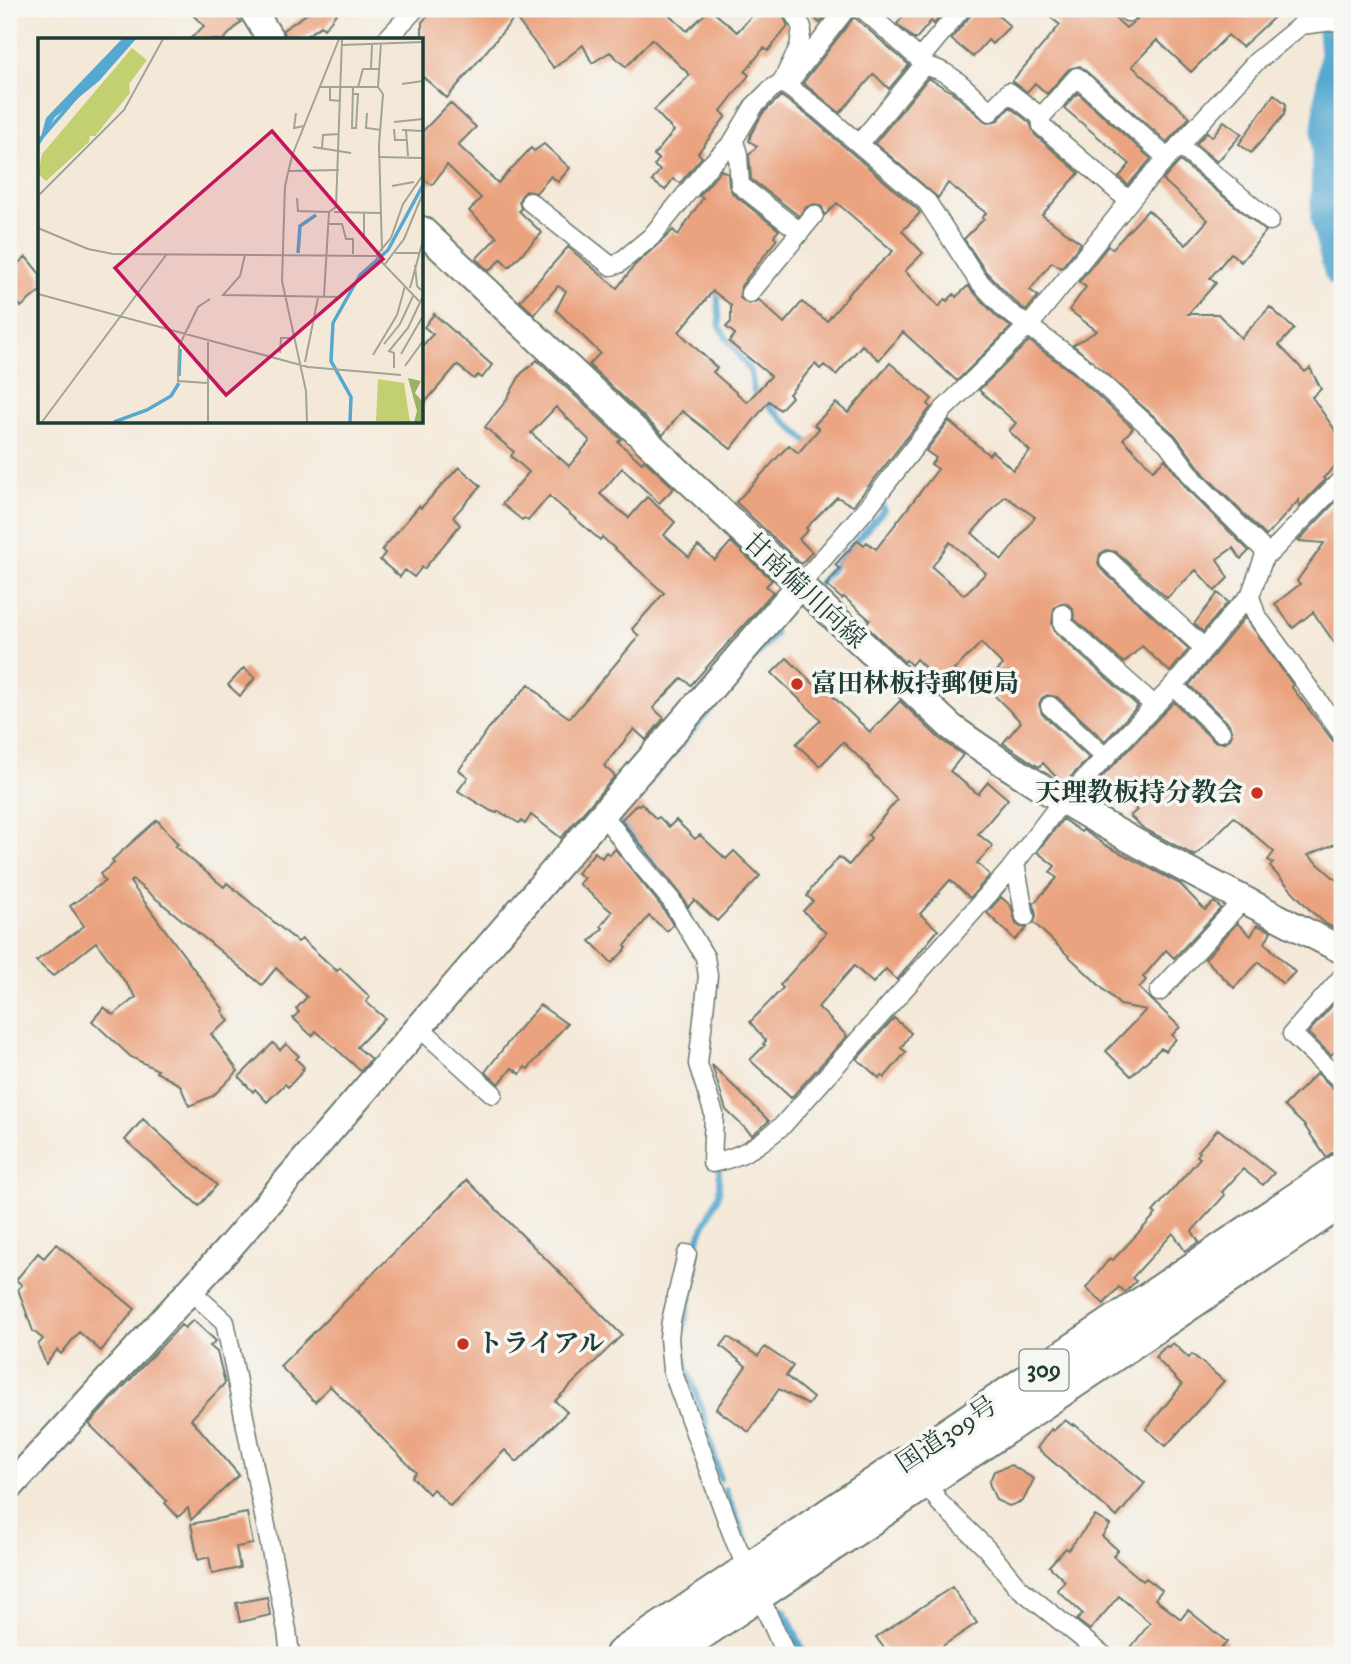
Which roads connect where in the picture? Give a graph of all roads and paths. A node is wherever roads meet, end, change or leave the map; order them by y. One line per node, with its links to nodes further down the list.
1 (252, 9): 9 (main road)
2 (415, 9): 10 (street)
3 (791, 9): 12 (street)
4 (846, 9): 12 (street)
5 (863, 9): 11 (street)
6 (961, 9): 11 (street)
7 (1297, 20): 8 (street); 16 (street)
8 (1342, 20)
9 (270, 38)
10 (388, 38)
11 (923, 64): 13 (street); 15 (street)
12 (784, 84): 14 (street); 15 (street)
13 (1041, 117): 16 (street); 17 (street)
14 (734, 141): 18 (street); 22 (street)
15 (859, 144): 24 (street)
16 (1173, 152): 17 (street); 20 (street)
17 (1129, 201): 24 (street)
18 (530, 202)
19 (814, 215): 22 (street)
20 (1270, 221)
21 (424, 232): 28 (main road, 甘南備川向線)
22 (800, 232): 23 (street)
23 (750, 293)
24 (1028, 325): 26 (street); 28 (street)
25 (1342, 479): 26 (street)
26 (1266, 552): 29 (street)
27 (1109, 561): 31 (street)
28 (799, 586): 38 (main road, 甘南備川向線); 39 (main road)
29 (1250, 596): 31 (street); 36 (street)
30 (1063, 614): 34 (street)
31 (1204, 648): 32 (street)
32 (1174, 685): 34 (street); 35 (street)
33 (1051, 706): 37 (street)
34 (1155, 706): 37 (street)
35 (1221, 732)
36 (1342, 734)
37 (1106, 758): 38 (street)
38 (1063, 802): 40 (street); 41 (main road, 甘南備川向線)
39 (603, 814): 40 (street); 46 (main road)
40 (1015, 863): 42 (street)
41 (1243, 900): 43 (main road, 甘南備川向線); 45 (street)
42 (1025, 917)
43 (1342, 950)
44 (1342, 977): 47 (street)
45 (1159, 992)
46 (419, 1027): 48 (street); 52 (main road)
47 (1342, 1081)
48 (493, 1094)
49 (1342, 1169): 55 (highway, 国道309号 / 309)
50 (1342, 1200): 53 (highway, 国道309号 / 309)
51 (687, 1254): 55 (street)
52 (191, 1291): 54 (main road); 56 (street)
53 (925, 1481): 55 (highway, 国道309号 / 309); 60 (street)
54 (9, 1489)
55 (746, 1586): 57 (highway, 国道309号 / 309); 58 (highway, 国道309号 / 309); 59 (street)
56 (290, 1655)
57 (622, 1655)
58 (668, 1655)
59 (786, 1655)
60 (1103, 1655)

